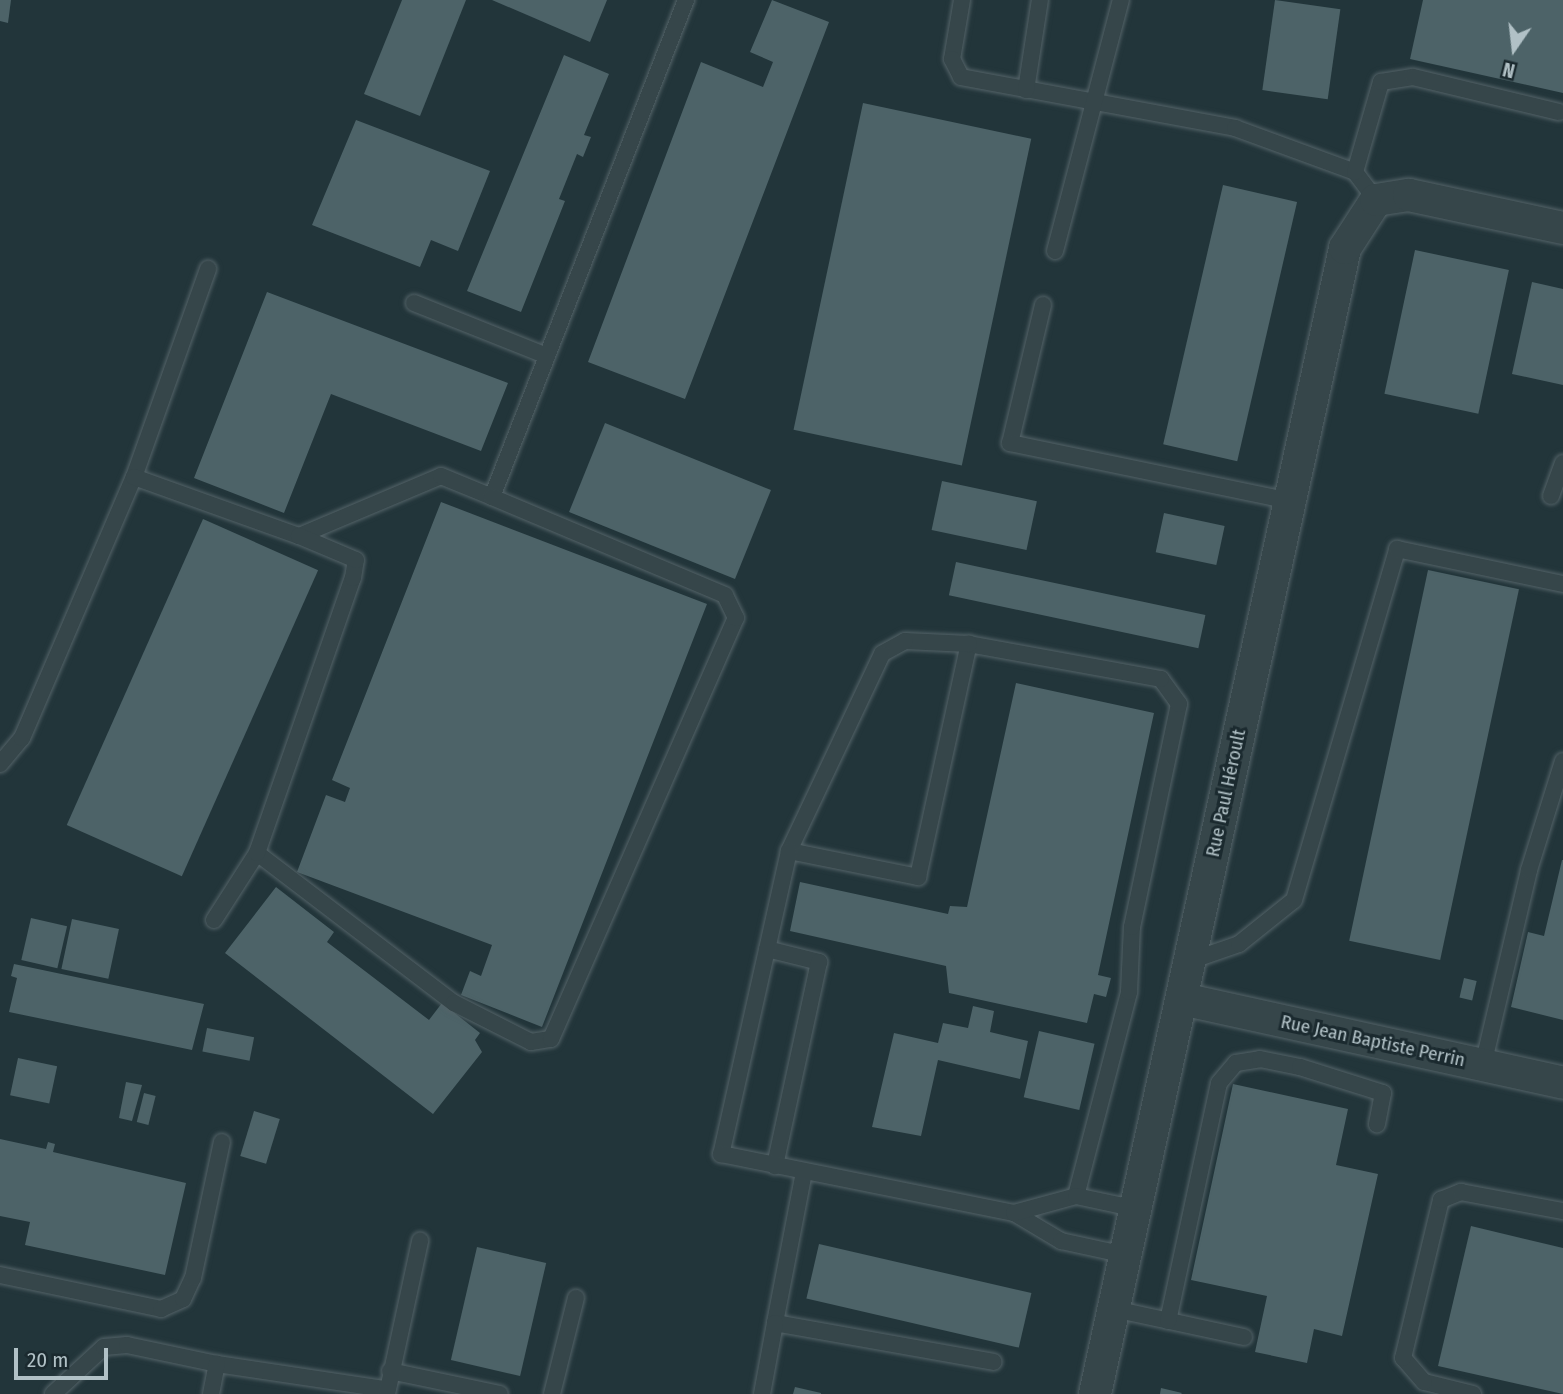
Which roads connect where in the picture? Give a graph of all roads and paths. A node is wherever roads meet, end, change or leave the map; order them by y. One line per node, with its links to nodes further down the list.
1 (686, 0): 15 (lane)
2 (962, 0): 5 (lane)
3 (1040, 0): 5 (lane)
4 (1121, 0): 6 (lane)
5 (1026, 90): 6 (lane)
6 (1097, 99): 8 (lane); 11 (lane)
7 (1559, 112): 8 (lane)
8 (1355, 172): 9 (lane)
9 (1376, 200): 10 (street); 20 (street, Rue Paul Héroult)
10 (1563, 228)
11 (1055, 251)
12 (208, 269): 17 (lane)
13 (414, 303): 15 (lane)
14 (1043, 305): 20 (lane)
15 (547, 356): 19 (lane)
16 (1563, 463): 18 (lane)
17 (134, 477): 21 (lane); 24 (lane)
18 (1551, 496)
19 (492, 497): 21 (lane); 27 (lane)
20 (1289, 501): 30 (street, Rue Paul Héroult)
21 (299, 536): 27 (lane)
22 (1563, 584): 30 (lane)
23 (969, 644): 26 (lane); 26 (lane); 38 (lane)
24 (0, 764)
25 (1562, 771): 32 (lane)
26 (789, 851): 29 (lane)
27 (257, 853): 28 (lane)
28 (214, 920)
29 (767, 949): 36 (lane); 36 (lane)
30 (1189, 961): 31 (street, Rue Paul Héroult)
31 (1182, 999): 32 (street, Rue Jean Baptiste Perrin); 39 (street, Rue Paul Héroult)
32 (1483, 1065): 33 (street, Rue Jean Baptiste Perrin)
33 (1563, 1083)
34 (1377, 1124): 47 (lane)
35 (222, 1142): 44 (lane)
36 (775, 1166): 37 (lane)
37 (804, 1172): 41 (lane); 48 (lane)
38 (1076, 1196): 39 (lane); 41 (lane)
39 (1137, 1209): 43 (street, Rue Paul Héroult)
40 (1563, 1211): 61 (lane)
41 (1014, 1213): 43 (lane)
42 (420, 1241): 52 (lane)
43 (1126, 1255): 46 (street, Rue Paul Héroult)
44 (0, 1275)
45 (576, 1298): 58 (lane)
46 (1114, 1309): 47 (lane); 60 (street, Rue Paul Héroult)
47 (1168, 1321): 49 (lane)
48 (775, 1323): 50 (lane); 59 (lane)
49 (1244, 1338)
50 (994, 1362)
51 (217, 1364): 53 (lane); 55 (lane); 56 (lane)
52 (390, 1371): 54 (lane); 57 (lane)
53 (307, 1386): 54 (lane)
54 (386, 1392)
55 (53, 1394)
56 (211, 1394)
57 (500, 1394)
58 (552, 1394)
59 (762, 1394)
60 (1095, 1394)
61 (1473, 1394)

